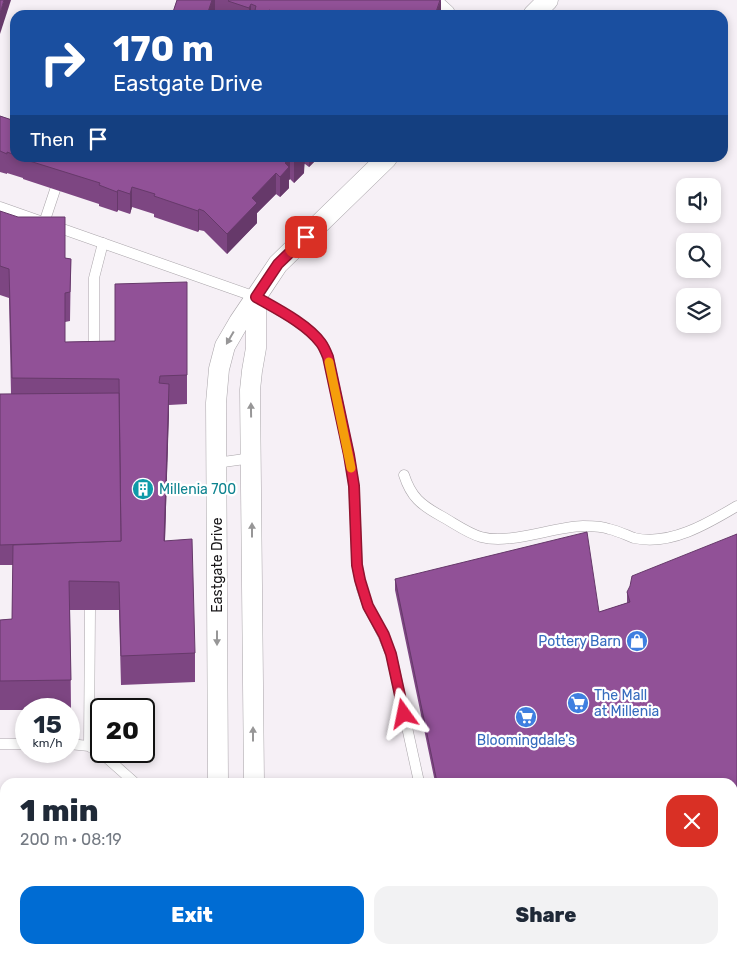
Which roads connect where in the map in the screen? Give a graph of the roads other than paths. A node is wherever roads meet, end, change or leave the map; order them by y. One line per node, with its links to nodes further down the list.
1 (437, 0): 3 (lane)
2 (548, 0): 4 (street)
3 (448, 10)
4 (538, 10)
5 (383, 162): 10 (street, Eastgate Drive)
6 (55, 190): 8 (lane)
7 (0, 207): 8 (lane)
8 (44, 223): 9 (lane)
9 (103, 243): 10 (lane); 11 (lane)
10 (256, 297): 12 (street, one-way to 10); 13 (street, Eastgate Drive, one-way to 13); 24 (lane)
11 (94, 361)
12 (252, 458): 13 (lane); 23 (street, one-way to 12)
13 (216, 463): 22 (street, Eastgate Drive, one-way to 22)
14 (404, 475): 15 (lane)
15 (737, 506)
16 (90, 610): 20 (lane)
17 (0, 744): 18 (lane)
18 (15, 744)
19 (80, 745): 20 (lane)
20 (89, 746): 21 (lane)
21 (129, 778)
22 (218, 778)
23 (254, 778)
24 (418, 778)

